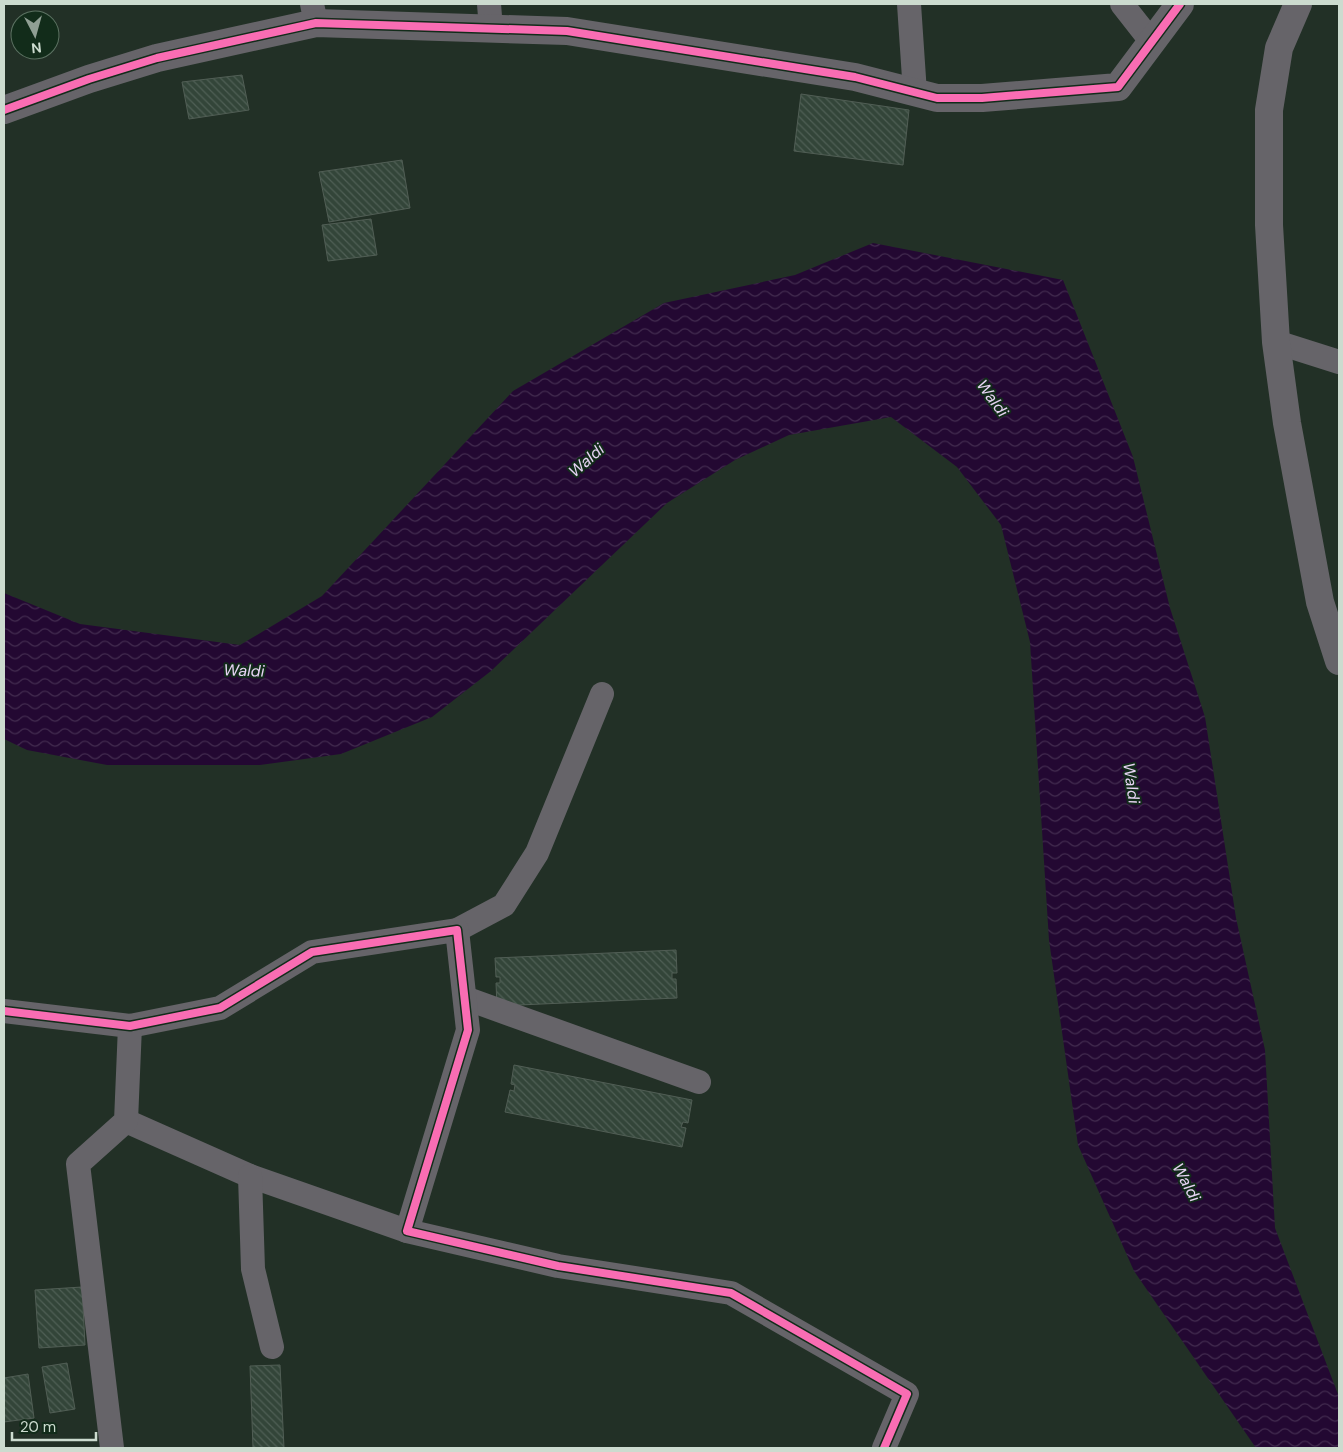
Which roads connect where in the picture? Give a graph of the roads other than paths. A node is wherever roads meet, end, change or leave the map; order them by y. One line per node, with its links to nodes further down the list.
1 (909, 4): 8 (street)
2 (1122, 4): 7 (street)
3 (1180, 4): 7 (street)
4 (1298, 4): 10 (street)
5 (314, 13): 6 (street); 9 (street)
6 (490, 16): 8 (street)
7 (1151, 41): 8 (street)
8 (915, 92)
9 (4, 110)
10 (1276, 342): 11 (street); 12 (street)
11 (1339, 362)
12 (1339, 661)
13 (602, 694): 14 (street)
14 (457, 930): 15 (street); 17 (street)
15 (465, 998): 18 (street); 21 (street)
16 (4, 1011): 17 (street)
17 (130, 1026): 19 (street)
18 (699, 1082)
19 (126, 1121): 20 (street); 23 (street)
20 (250, 1176): 21 (street); 22 (street)
21 (407, 1231): 24 (street)
22 (272, 1348)
23 (112, 1448)
24 (884, 1448)

